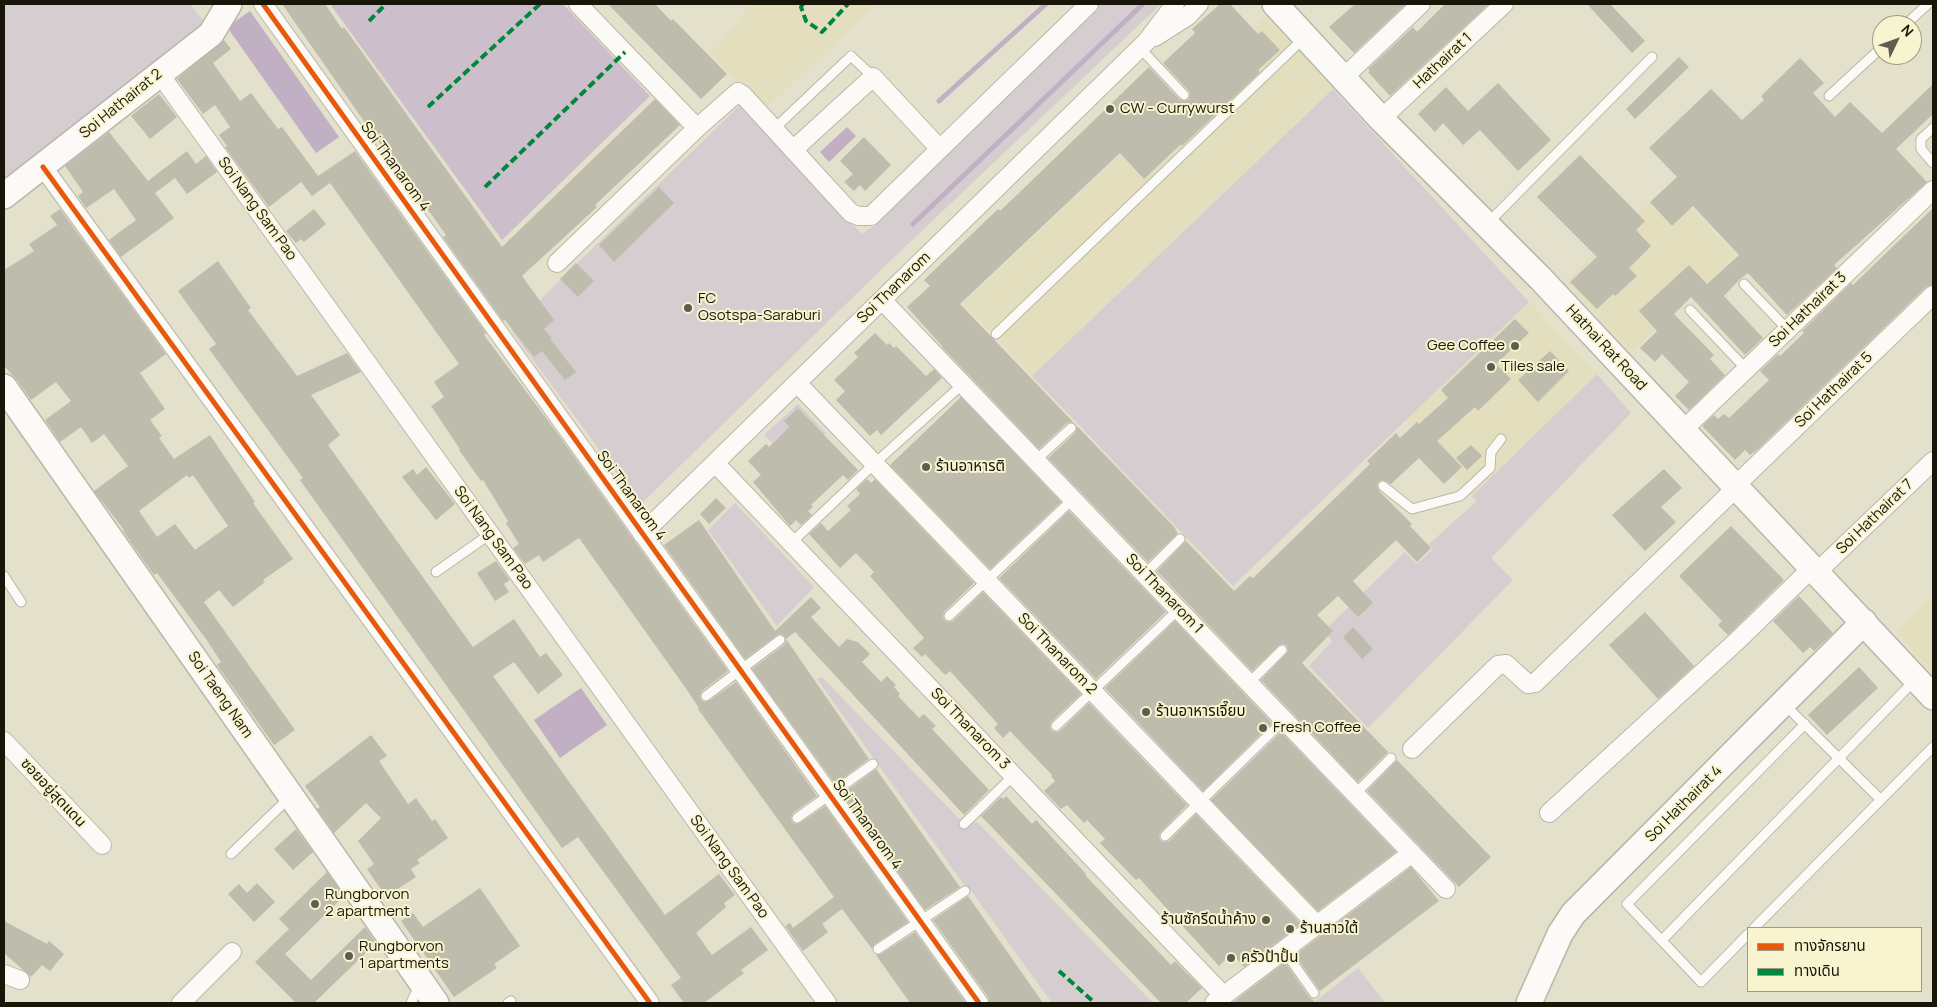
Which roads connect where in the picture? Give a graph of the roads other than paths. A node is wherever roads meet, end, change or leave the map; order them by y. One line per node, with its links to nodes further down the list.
1 (229, 4): 16 (street, Soi Hathairat 2)
2 (263, 4): 54 (street, Soi Thanarom 4)
3 (578, 4): 22 (street)
4 (1089, 4): 25 (street)
5 (1175, 4): 13 (street, Soi Thanarom)
6 (1199, 4): 13 (street, Soi Thanarom)
7 (1275, 4): 12 (street, Hathai Rat Road)
8 (1421, 4): 18 (street)
9 (1504, 4): 21 (street, Hathairat 1)
10 (1928, 4): 11 (lane)
11 (1916, 15)
12 (1305, 36): 18 (street, Hathai Rat Road); 38 (lane)
13 (1143, 45): 19 (lane); 35 (street, Soi Thanarom)
14 (1872, 56): 20 (lane)
15 (1652, 57): 31 (lane)
16 (159, 73): 28 (street, Soi Hathairat 2); 53 (street, Soi Nang Sam Pao)
17 (873, 77): 23 (lane); 25 (street); 26 (street)
18 (1343, 78): 21 (street, Hathai Rat Road)
19 (1184, 95)
20 (1830, 96)
21 (1381, 119): 31 (street, Hathai Rat Road)
22 (697, 128): 23 (street); 32 (street)
23 (774, 128): 26 (street)
24 (1933, 128): 27 (lane)
25 (940, 149): 26 (street)
26 (793, 150)
27 (1933, 163)
28 (43, 167): 30 (street, Soi Hathairat 2); 112 (street)
29 (1933, 190): 37 (street, Soi Hathairat 3)
30 (4, 196)
31 (1486, 225): 44 (street, Hathai Rat Road)
32 (556, 263)
33 (1744, 284): 37 (lane)
34 (1933, 295): 51 (street, Soi Hathairat 5)
35 (882, 300): 40 (street, Soi Thanarom); 41 (street, Soi Thanarom 1)
36 (1690, 310): 39 (lane)
37 (1787, 329): 39 (street, Soi Hathairat 3)
38 (996, 334)
39 (1747, 370): 44 (street, Soi Hathairat 3)
40 (797, 383): 48 (street, Soi Thanarom); 49 (street, Soi Thanarom 2)
41 (963, 384): 46 (street, Soi Thanarom 1); 49 (lane)
42 (4, 387): 87 (street, Soi Taeng Nam)
43 (1072, 428): 46 (lane)
44 (1683, 430): 51 (street, Hathai Rat Road)
45 (1501, 439): 50 (lane)
46 (1036, 460): 52 (street, Soi Thanarom 1)
47 (1933, 461): 57 (street, Soi Hathairat 7)
48 (715, 463): 54 (street, Soi Thanarom); 56 (street, Soi Thanarom 3)
49 (874, 463): 56 (lane); 61 (street, Soi Thanarom 2)
50 (1383, 486)
51 (1736, 487): 57 (street, Hathai Rat Road); 80 (street, Soi Hathairat 5)
52 (1073, 499): 59 (street, Soi Thanarom 1); 61 (lane)
53 (490, 534): 58 (lane); 113 (street, Soi Nang Sam Pao)
54 (642, 534): 68 (street, Soi Thanarom 4)
55 (1180, 539): 59 (lane)
56 (791, 543): 84 (street, Soi Thanarom 3)
57 (1815, 570): 65 (street, Hathai Rat Road); 90 (street, Soi Hathairat 7)
58 (436, 572)
59 (1145, 574): 63 (street, Soi Thanarom 1)
60 (4, 576): 62 (lane)
61 (986, 580): 64 (lane); 71 (street, Soi Thanarom 2)
62 (21, 602)
63 (1179, 609): 70 (street, Soi Thanarom 1); 71 (lane)
64 (949, 616)
65 (1864, 622): 69 (street, Hathai Rat Road); 74 (street, Soi Hathairat 4)
66 (780, 640): 68 (lane)
67 (1282, 650): 70 (lane)
68 (740, 670): 72 (lane); 85 (street, Soi Thanarom 4)
69 (1917, 679): 73 (street, Hathai Rat Road); 82 (lane)
70 (1249, 683): 75 (street, Soi Thanarom 1)
71 (1093, 691): 77 (lane); 89 (street, Soi Thanarom 2)
72 (706, 696)
73 (1933, 697)
74 (1784, 704): 76 (lane); 115 (street, Soi Hathairat 4)
75 (1284, 720): 86 (street, Soi Thanarom 1); 89 (lane)
76 (1805, 724): 82 (lane); 103 (lane)
77 (1056, 726)
78 (4, 741): 94 (street, ซอยอยู่สุดแดน)
79 (1933, 747): 88 (lane)
80 (1412, 749)
81 (1391, 758): 86 (lane)
82 (1839, 758): 88 (lane); 103 (lane)
83 (873, 764): 85 (lane)
84 (1014, 776): 92 (lane); 109 (street, Soi Thanarom 3)
85 (829, 794): 91 (lane); 99 (street, Soi Thanarom 4)
86 (1355, 794): 95 (street, Soi Thanarom 1)
87 (291, 796): 96 (lane); 107 (street, Soi Taeng Nam)
88 (1881, 800): 101 (lane)
89 (1200, 803): 93 (lane); 100 (street, Soi Thanarom 2)
90 (1550, 813)
91 (797, 818)
92 (964, 824)
93 (1165, 836)
94 (102, 845)
95 (1412, 853): 97 (street, Soi Thanarom 1); 100 (street)
96 (231, 854)
97 (1446, 889)
98 (965, 891): 99 (lane)
99 (919, 921): 104 (lane); 114 (street, Soi Thanarom 4)
100 (1317, 925): 105 (street)
101 (1755, 927)
102 (1747, 935): 103 (lane)
103 (1662, 940)
104 (878, 949)
105 (1284, 950): 108 (lane); 109 (street)
106 (232, 952): 110 (street)
107 (416, 992): 111 (street, Soi Taeng Nam)
108 (1314, 993)
109 (1219, 1001)
110 (181, 1003)
111 (436, 1003)
112 (650, 1003)
113 (827, 1003)
114 (979, 1003)
115 (1529, 1003)

